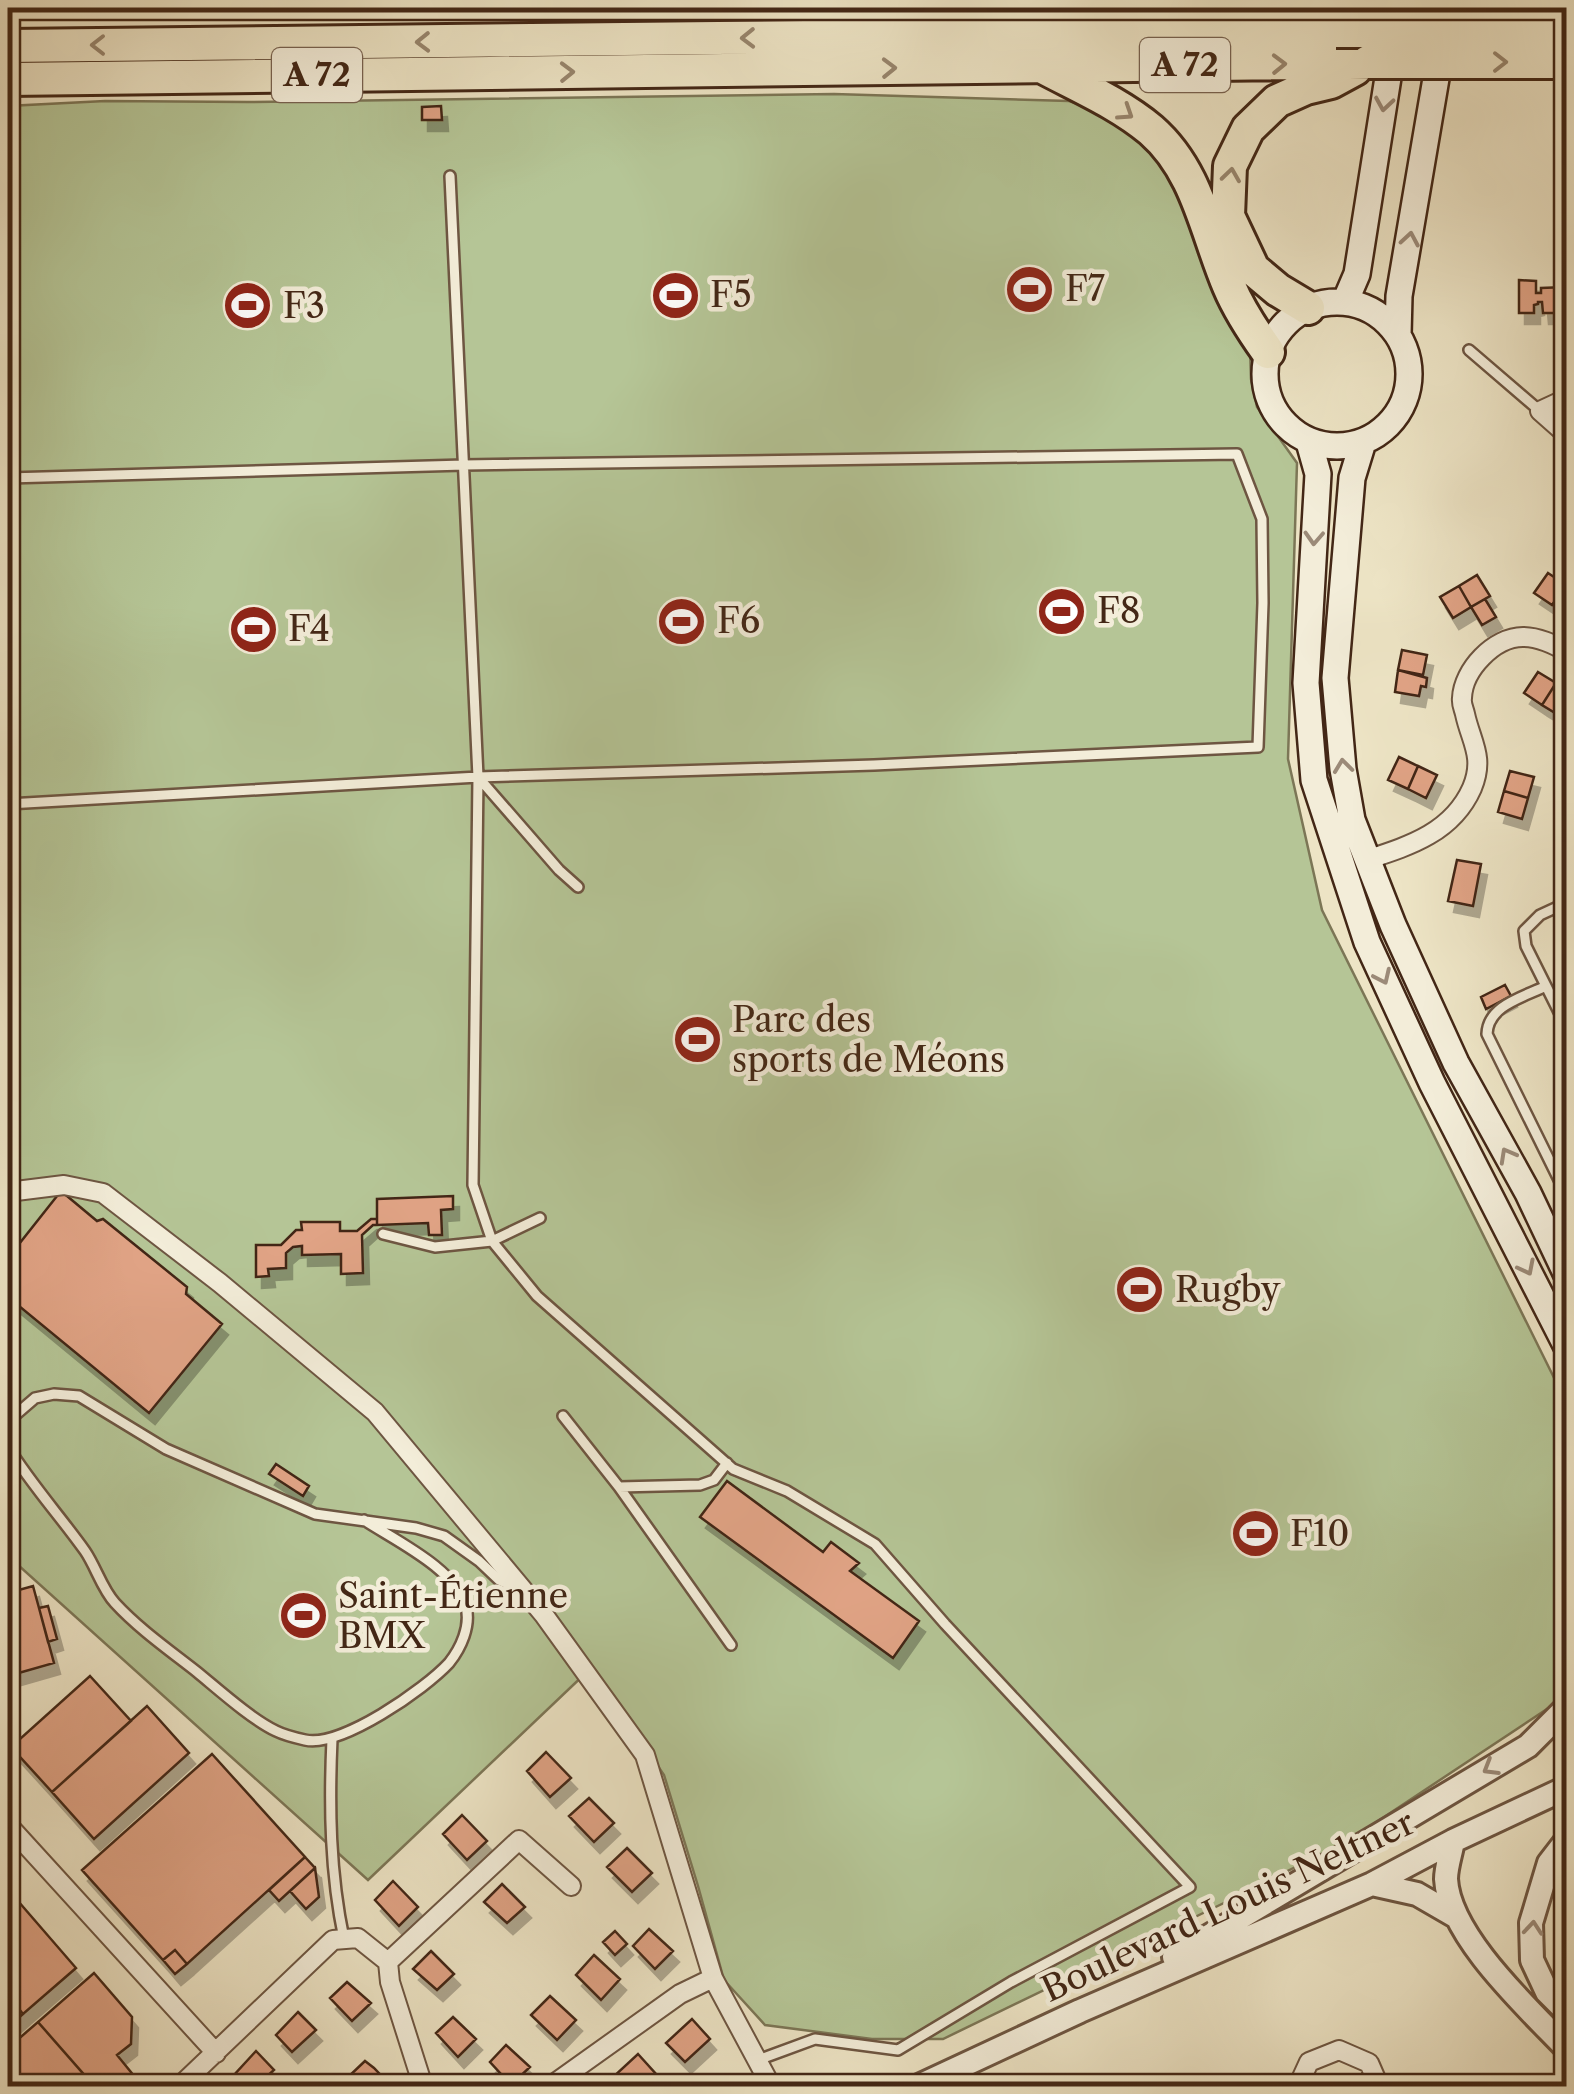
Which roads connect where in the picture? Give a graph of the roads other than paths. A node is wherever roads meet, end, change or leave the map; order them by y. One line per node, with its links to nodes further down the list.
1 (1183, 8): 5 (highway)
2 (1399, 8): 13 (main road, one-way to 13)
3 (1448, 8): 15 (main road, one-way to 3)
4 (1566, 31): 7 (highway, A 72, bridge)
5 (1138, 33): 6 (highway, A 72, one-way to 6); 7 (highway, A 72)
6 (8, 46)
7 (1333, 47): 8 (highway, A 72); 10 (highway, A 72, one-way to 7)
8 (1368, 62): 9 (highway, A 72, one-way to 9, bridge); 14 (highway, one-way to 8)
9 (1566, 62)
10 (1041, 66): 11 (highway, A 72, one-way to 10); 17 (highway, one-way to 17)
11 (8, 79)
12 (450, 176): 23 (lane)
13 (1345, 302): 14 (main road); 15 (main road)
14 (1308, 308): 17 (main road)
15 (1398, 335): 22 (main road)
16 (1468, 350): 19 (lane)
17 (1268, 352): 21 (main road)
18 (1566, 399): 19 (street)
19 (1540, 412): 20 (street)
20 (1566, 434)
21 (1309, 442): 22 (main road); 39 (main road, one-way to 39)
22 (1363, 442): 28 (main road, one-way to 22)
23 (464, 465): 24 (lane); 26 (lane); 26 (lane)
24 (8, 478)
25 (1566, 652): 28 (street)
26 (478, 777): 27 (lane); 29 (lane); 37 (lane)
27 (8, 804)
28 (1366, 860): 38 (main road, one-way to 28)
29 (578, 887)
30 (1566, 903): 31 (lane)
31 (1546, 986): 32 (lane); 34 (lane)
32 (1566, 1026)
33 (8, 1192): 46 (street)
34 (1566, 1194)
35 (540, 1218): 37 (lane)
36 (383, 1234): 37 (lane)
37 (492, 1241): 43 (lane)
38 (1566, 1273)
39 (1566, 1345)
40 (563, 1416): 44 (lane)
41 (8, 1426): 45 (lane)
42 (8, 1448): 49 (lane)
43 (727, 1463): 44 (lane); 64 (lane)
44 (620, 1487): 47 (lane)
45 (364, 1520): 46 (lane); 49 (lane)
46 (525, 1592): 59 (street)
47 (731, 1645)
48 (1566, 1708): 61 (street, one-way to 61)
49 (332, 1739): 57 (lane)
50 (1566, 1788): 52 (street, Boulevard Louis Neltner)
51 (8, 1824): 63 (street)
52 (1453, 1841): 54 (street, Boulevard Louis Neltner); 56 (street)
53 (1566, 1841): 60 (street, one-way to 53)
54 (1372, 1884): 56 (street); 61 (street, Boulevard Louis Neltner)
55 (571, 1886): 58 (street)
56 (1455, 1916): 62 (street)
57 (344, 1939): 58 (street); 63 (street)
58 (388, 1962): 66 (street)
59 (713, 1978): 64 (street); 67 (street)
60 (1566, 2011)
61 (1080, 2012): 69 (street, Boulevard Louis Neltner)
62 (1566, 2048)
63 (216, 2053): 65 (street)
64 (758, 2060): 68 (street)
65 (180, 2086)
66 (423, 2086)
67 (551, 2086)
68 (771, 2086)
69 (919, 2086)
70 (1298, 2086): 71 (street)
71 (1378, 2086)

